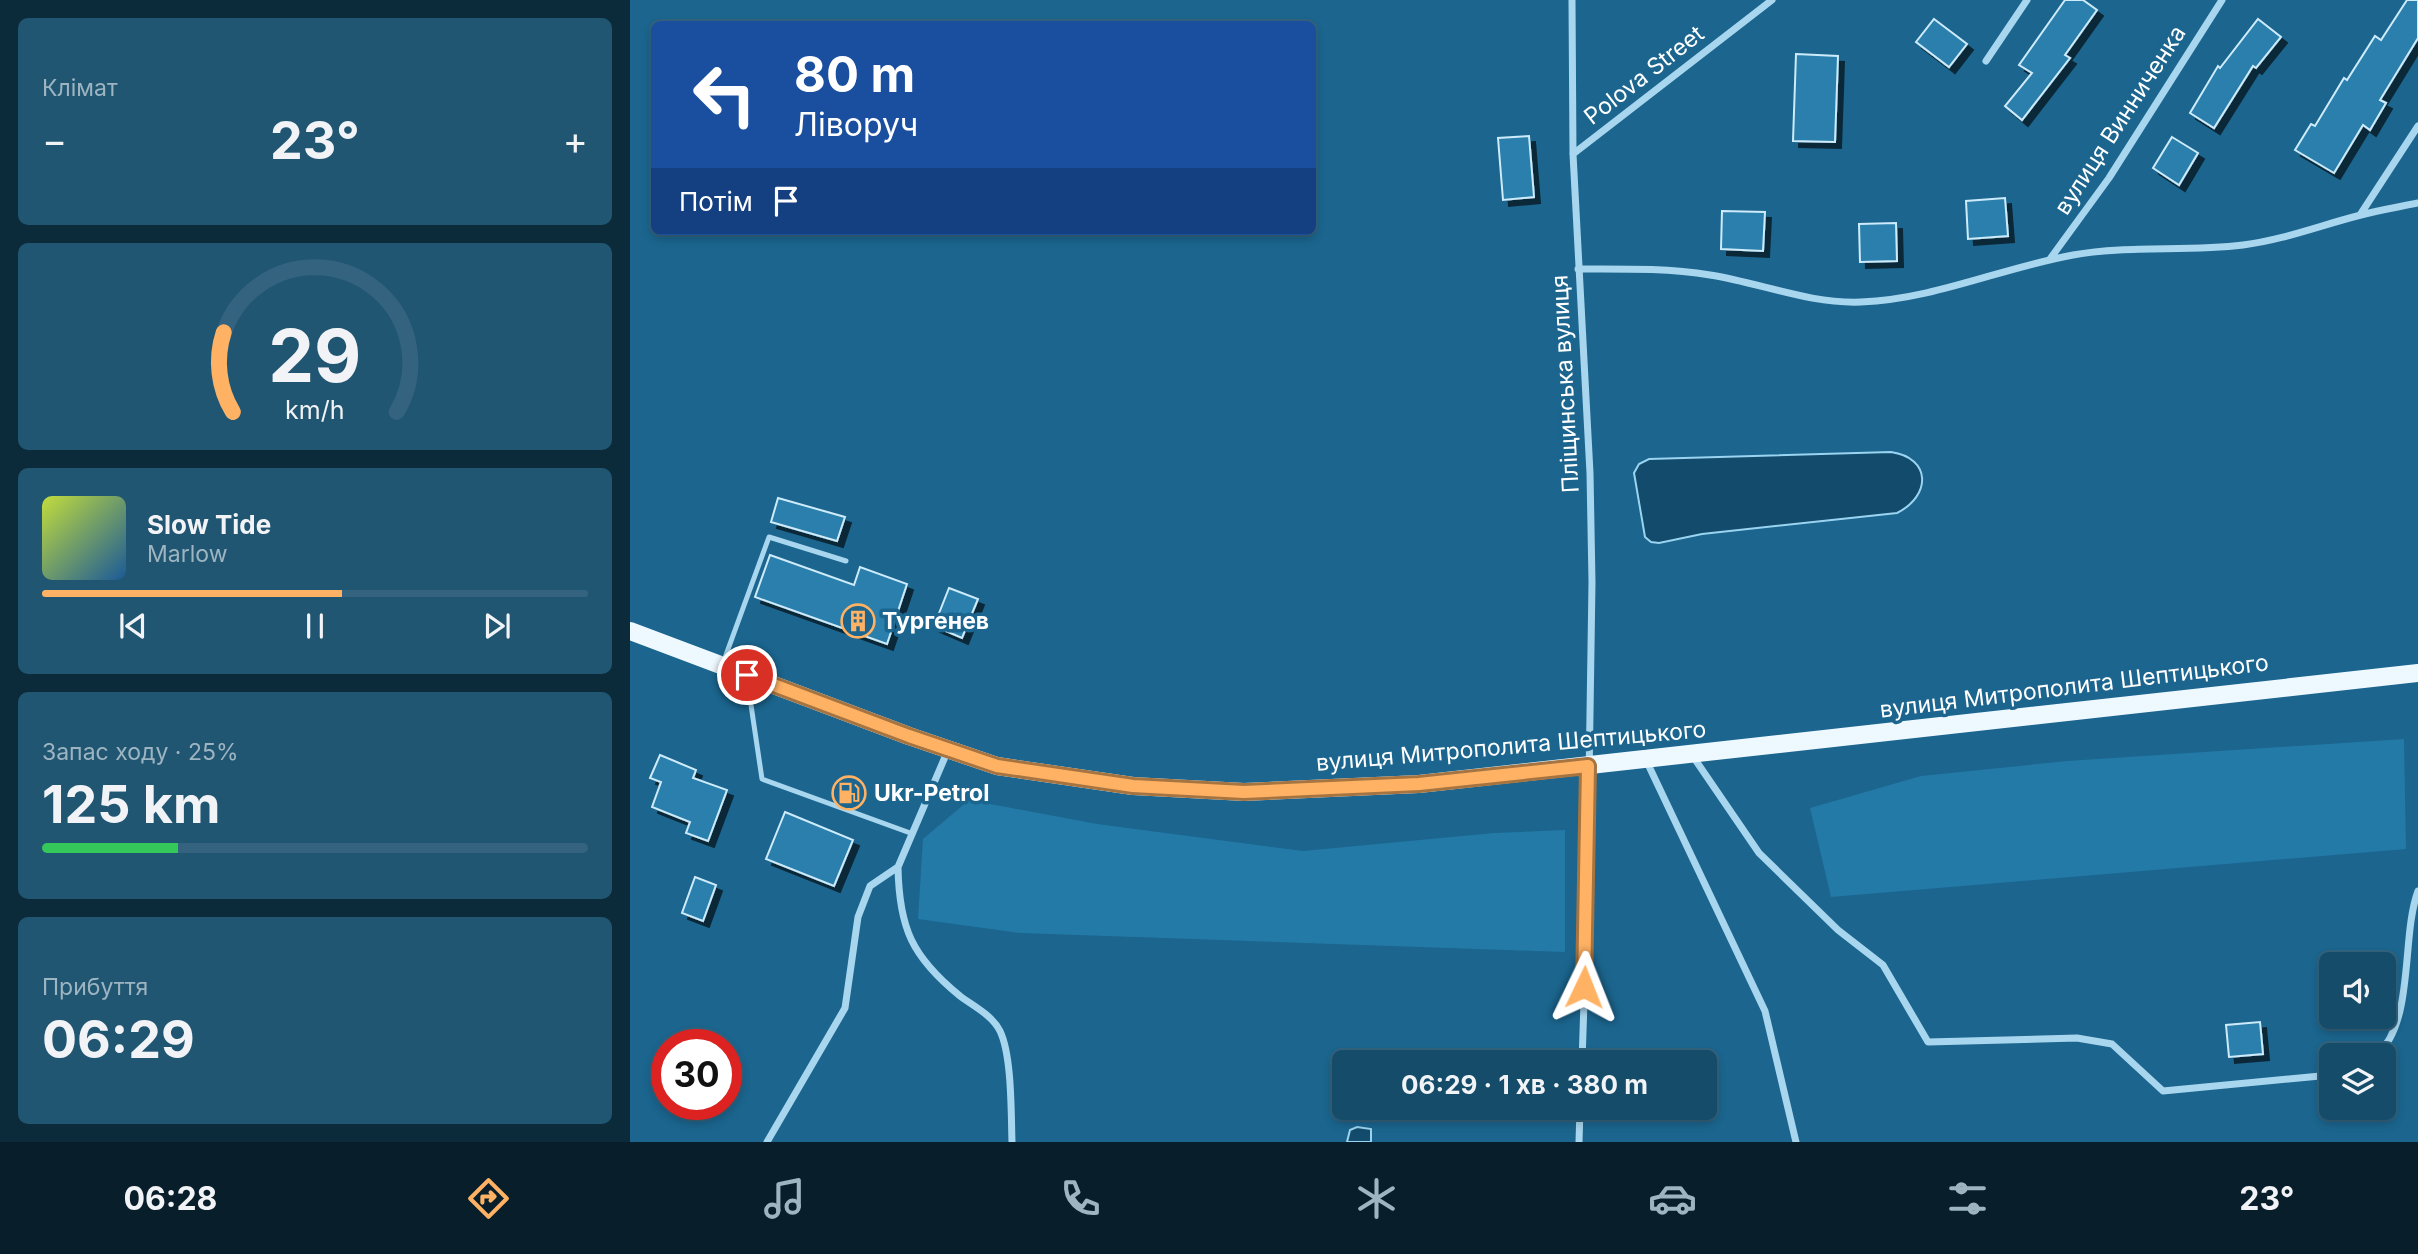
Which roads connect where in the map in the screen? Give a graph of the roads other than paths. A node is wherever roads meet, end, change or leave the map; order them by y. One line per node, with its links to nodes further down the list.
1 (1572, 0): 7 (street, Пліщинська вулиця)
2 (1772, 0): 7 (street, Polova Street)
3 (2026, 0): 5 (street)
4 (2221, 0): 10 (street, вулиця Винниченка)
5 (1986, 61)
6 (2418, 126): 9 (street)
7 (1573, 154): 11 (street, Пліщинська вулиця)
8 (2418, 204): 9 (street)
9 (2360, 215): 10 (street)
10 (2049, 260): 11 (street)
11 (1578, 269): 20 (street, Пліщинська вулиця)
12 (846, 561): 14 (lane)
13 (630, 631): 14 (main road, вулиця Митрополита Шептицького)
14 (722, 666): 16 (main road, вулиця Митрополита Шептицького)
15 (2418, 673): 18 (main road, вулиця Митрополита Шептицького)
16 (747, 675): 17 (main road, вулиця Митрополита Шептицького); 21 (lane)
17 (948, 750): 20 (main road, вулиця Митрополита Шептицького); 21 (street)
18 (1692, 755): 19 (main road, вулиця Митрополита Шептицького); 26 (street)
19 (1646, 760): 20 (main road, вулиця Митрополита Шептицького); 31 (street)
20 (1588, 766): 25 (street, Пліщинська вулиця)
21 (913, 834): 22 (street)
22 (898, 867): 28 (street); 29 (street)
23 (2418, 891): 24 (street)
24 (2387, 1043)
25 (1581, 1050)
26 (2319, 1076)
27 (1580, 1120): 30 (street)
28 (767, 1142)
29 (1012, 1142)
30 (1579, 1142)
31 (1796, 1142)

